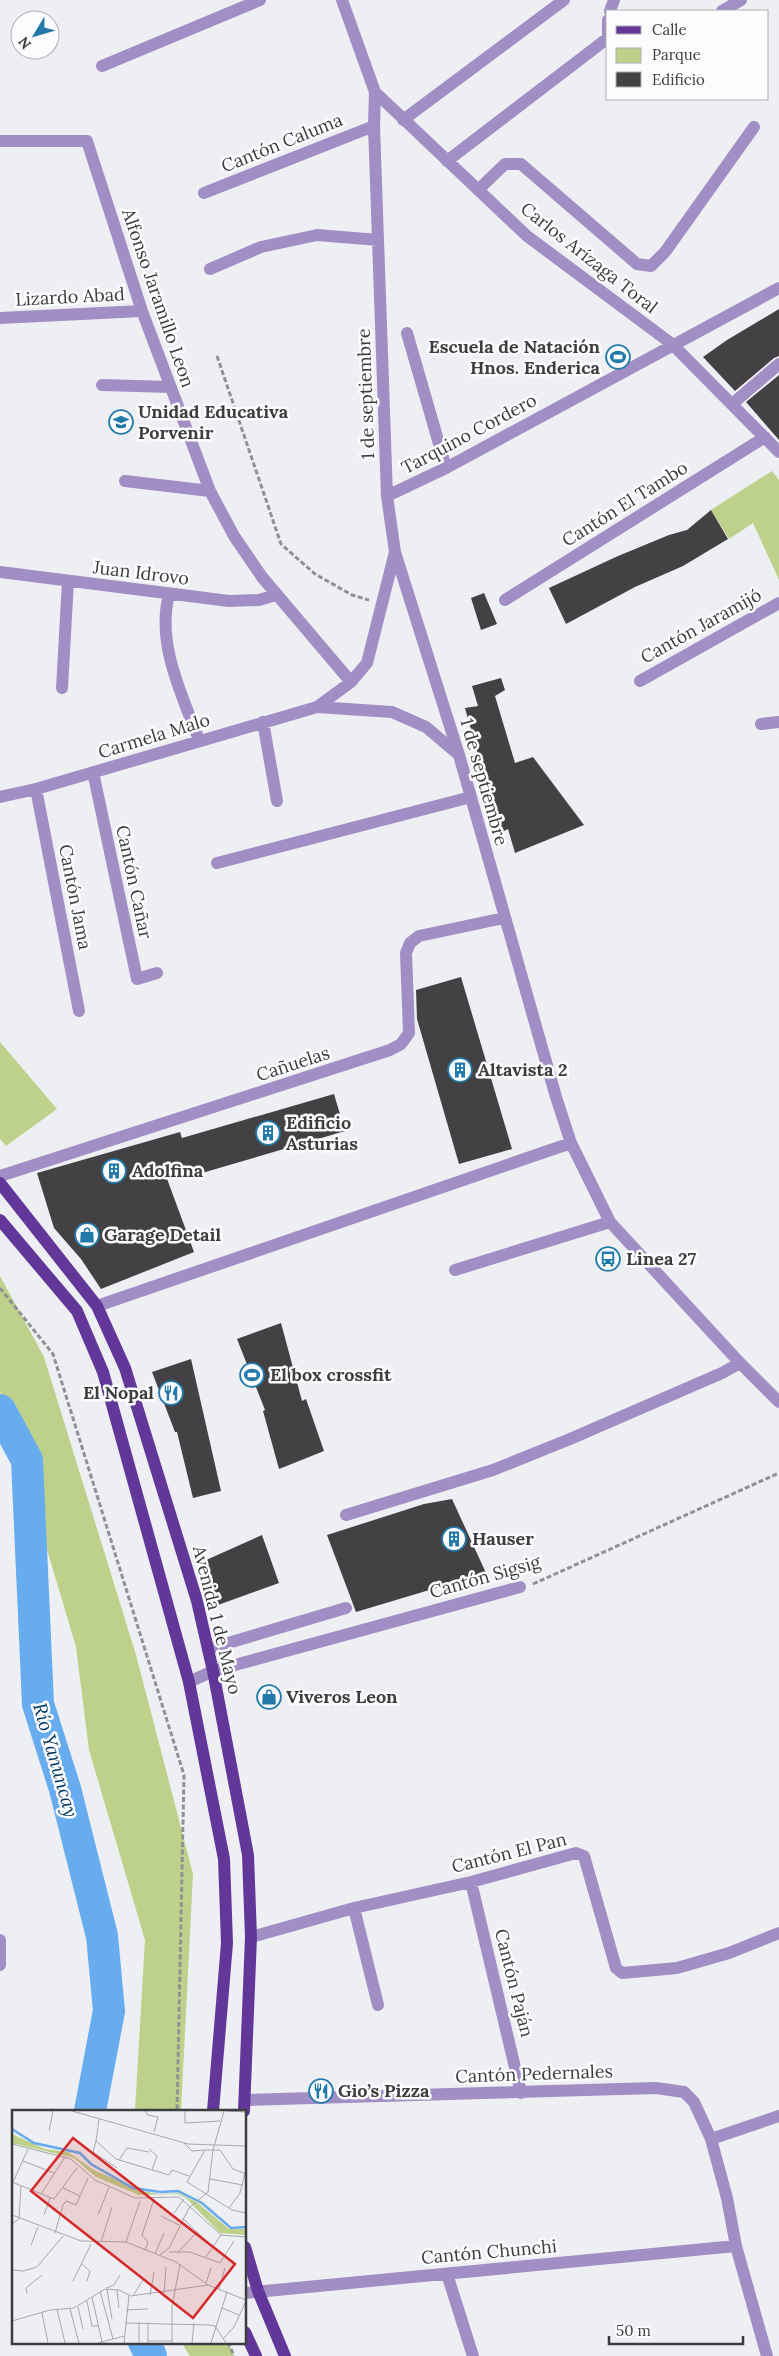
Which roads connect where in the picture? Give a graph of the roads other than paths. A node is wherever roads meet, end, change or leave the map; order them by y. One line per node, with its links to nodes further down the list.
1 (260, 0): 7 (street)
2 (342, 0): 8 (street)
3 (564, 0): 9 (street)
4 (740, 0): 5 (street)
5 (724, 10)
6 (606, 40): 13 (street)
7 (102, 66)
8 (375, 92): 9 (street, Carlos Arízaga Toral); 10 (street, 1 de septiembre)
9 (403, 120): 13 (street, Carlos Arízaga Toral)
10 (374, 126): 15 (street, Cantón Caluma); 16 (street, 1 de septiembre)
11 (754, 127): 14 (street)
12 (0, 141): 19 (street, Alfonso Jaramillo Leon)
13 (447, 161): 14 (street, Carlos Arízaga Toral)
14 (478, 190): 22 (street, Carlos Arízaga Toral)
15 (204, 193)
16 (378, 240): 17 (street); 32 (street, 1 de septiembre)
17 (210, 269)
18 (779, 288): 22 (street, Tarquino Cordero)
19 (142, 311): 20 (street, Lizardo Abad); 25 (street, Alfonso Jaramillo Leon)
20 (0, 318)
21 (407, 333): 29 (street)
22 (672, 344): 26 (street, Carlos Arízaga Toral); 29 (street, Tarquino Cordero)
23 (779, 364): 26 (street)
24 (102, 385): 25 (street)
25 (170, 388): 31 (street, Alfonso Jaramillo Leon)
26 (732, 404): 27 (street, Carlos Arízaga Toral)
27 (765, 437): 28 (street, Carlos Arízaga Toral); 38 (street, Cantón El Tambo)
28 (779, 452)
29 (446, 468): 32 (street, Tarquino Cordero)
30 (125, 481): 31 (street)
31 (210, 491): 37 (street, Alfonso Jaramillo Leon)
32 (387, 496): 33 (street, 1 de septiembre)
33 (394, 552): 41 (street, Carmela Malo); 48 (street, 1 de septiembre)
34 (0, 572): 35 (street, Juan Idrovo)
35 (68, 581): 36 (street, Juan Idrovo); 42 (street)
36 (169, 595): 37 (street, Juan Idrovo); 47 (street)
37 (276, 595): 41 (street, Alfonso Jaramillo Leon)
38 (505, 600)
39 (779, 603): 40 (street, Cantón Jaramijó)
40 (640, 680)
41 (351, 682): 43 (street, Carmela Malo)
42 (62, 688)
43 (317, 707): 44 (street, Carmela Malo); 48 (street, Carmela Malo)
44 (263, 722): 47 (street, Carmela Malo); 53 (street)
45 (779, 722): 46 (street)
46 (761, 724)
47 (199, 740): 49 (street, Carmela Malo)
48 (459, 755): 52 (street, 1 de septiembre)
49 (93, 772): 50 (street, Carmela Malo); 56 (street, Cantón Cañar)
50 (36, 789): 51 (street, Carmela Malo); 57 (street, Cantón Jama)
51 (0, 797)
52 (471, 797): 54 (street); 55 (street, 1 de septiembre)
53 (277, 801)
54 (217, 863)
55 (504, 918): 58 (street, 1 de septiembre); 59 (street, Cañuelas)
56 (157, 973)
57 (79, 1011)
58 (571, 1143): 62 (street, 1 de septiembre); 64 (street)
59 (0, 1176)
60 (0, 1183): 64 (main road, Avenida 1 de Mayo)
61 (0, 1220): 72 (main road)
62 (610, 1222): 63 (street); 65 (street, 1 de septiembre)
63 (455, 1270)
64 (97, 1306): 70 (main road, Avenida 1 de Mayo)
65 (740, 1363): 66 (street, 1 de septiembre); 67 (street)
66 (779, 1402)
67 (346, 1515)
68 (520, 1587): 71 (street, Cantón Sigsig)
69 (346, 1608): 70 (street)
70 (208, 1649): 71 (main road, Avenida 1 de Mayo)
71 (213, 1671): 72 (street, Cantón Sigsig); 76 (main road, Avenida 1 de Mayo)
72 (190, 1682): 82 (main road)
73 (470, 1882): 74 (street, Cantón El Pan); 75 (street, Cantón El Pan); 80 (street, Cantón Paján)
74 (354, 1908): 76 (street, Cantón El Pan); 79 (street)
75 (779, 1933)
76 (251, 1938): 81 (main road, Avenida 1 de Mayo)
77 (0, 1940): 78 (street)
78 (0, 1965)
79 (378, 2005)
80 (522, 2092): 81 (street, Cantón Pedernales); 84 (street, Cantón Pedernales)
81 (244, 2106)
82 (213, 2110)
83 (779, 2116): 84 (street)
84 (711, 2140): 85 (street)
85 (736, 2246): 87 (street, Cantón Chunchi); 94 (street)
86 (246, 2251): 88 (main road)
87 (447, 2274): 88 (street, Cantón Chunchi); 93 (street)
88 (258, 2291): 89 (street, Cantón Chunchi); 92 (main road)
89 (246, 2292)
90 (246, 2334): 91 (main road)
91 (256, 2356)
92 (286, 2356)
93 (473, 2356)
94 (767, 2356)

